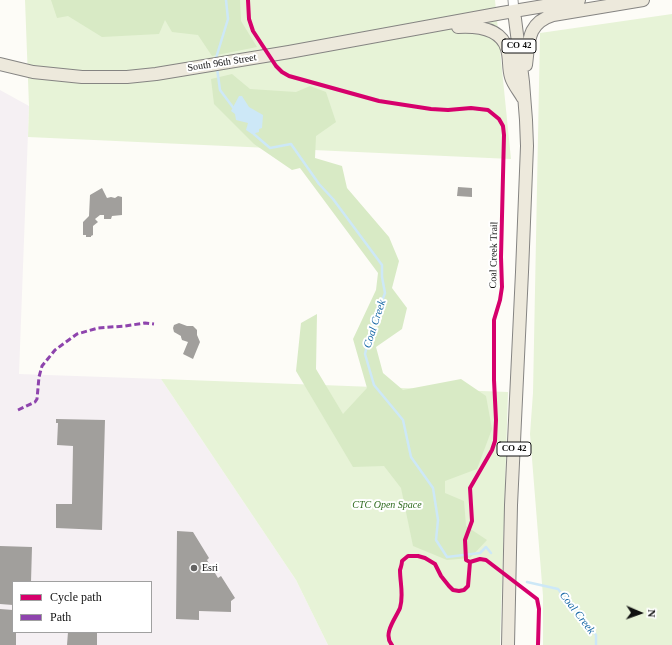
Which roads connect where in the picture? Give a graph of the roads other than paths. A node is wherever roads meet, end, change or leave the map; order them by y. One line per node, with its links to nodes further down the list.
1 (579, 0): 3 (main road, South 96th Street)
2 (643, 0): 6 (main road)
3 (514, 5): 4 (main road, South 96th Street); 6 (main road, CO 42)
4 (404, 31): 5 (main road, South 96th Street); 7 (main road)
5 (0, 64)
6 (523, 82): 7 (main road, CO 42)
7 (525, 103): 8 (main road, CO 42)
8 (508, 645)

